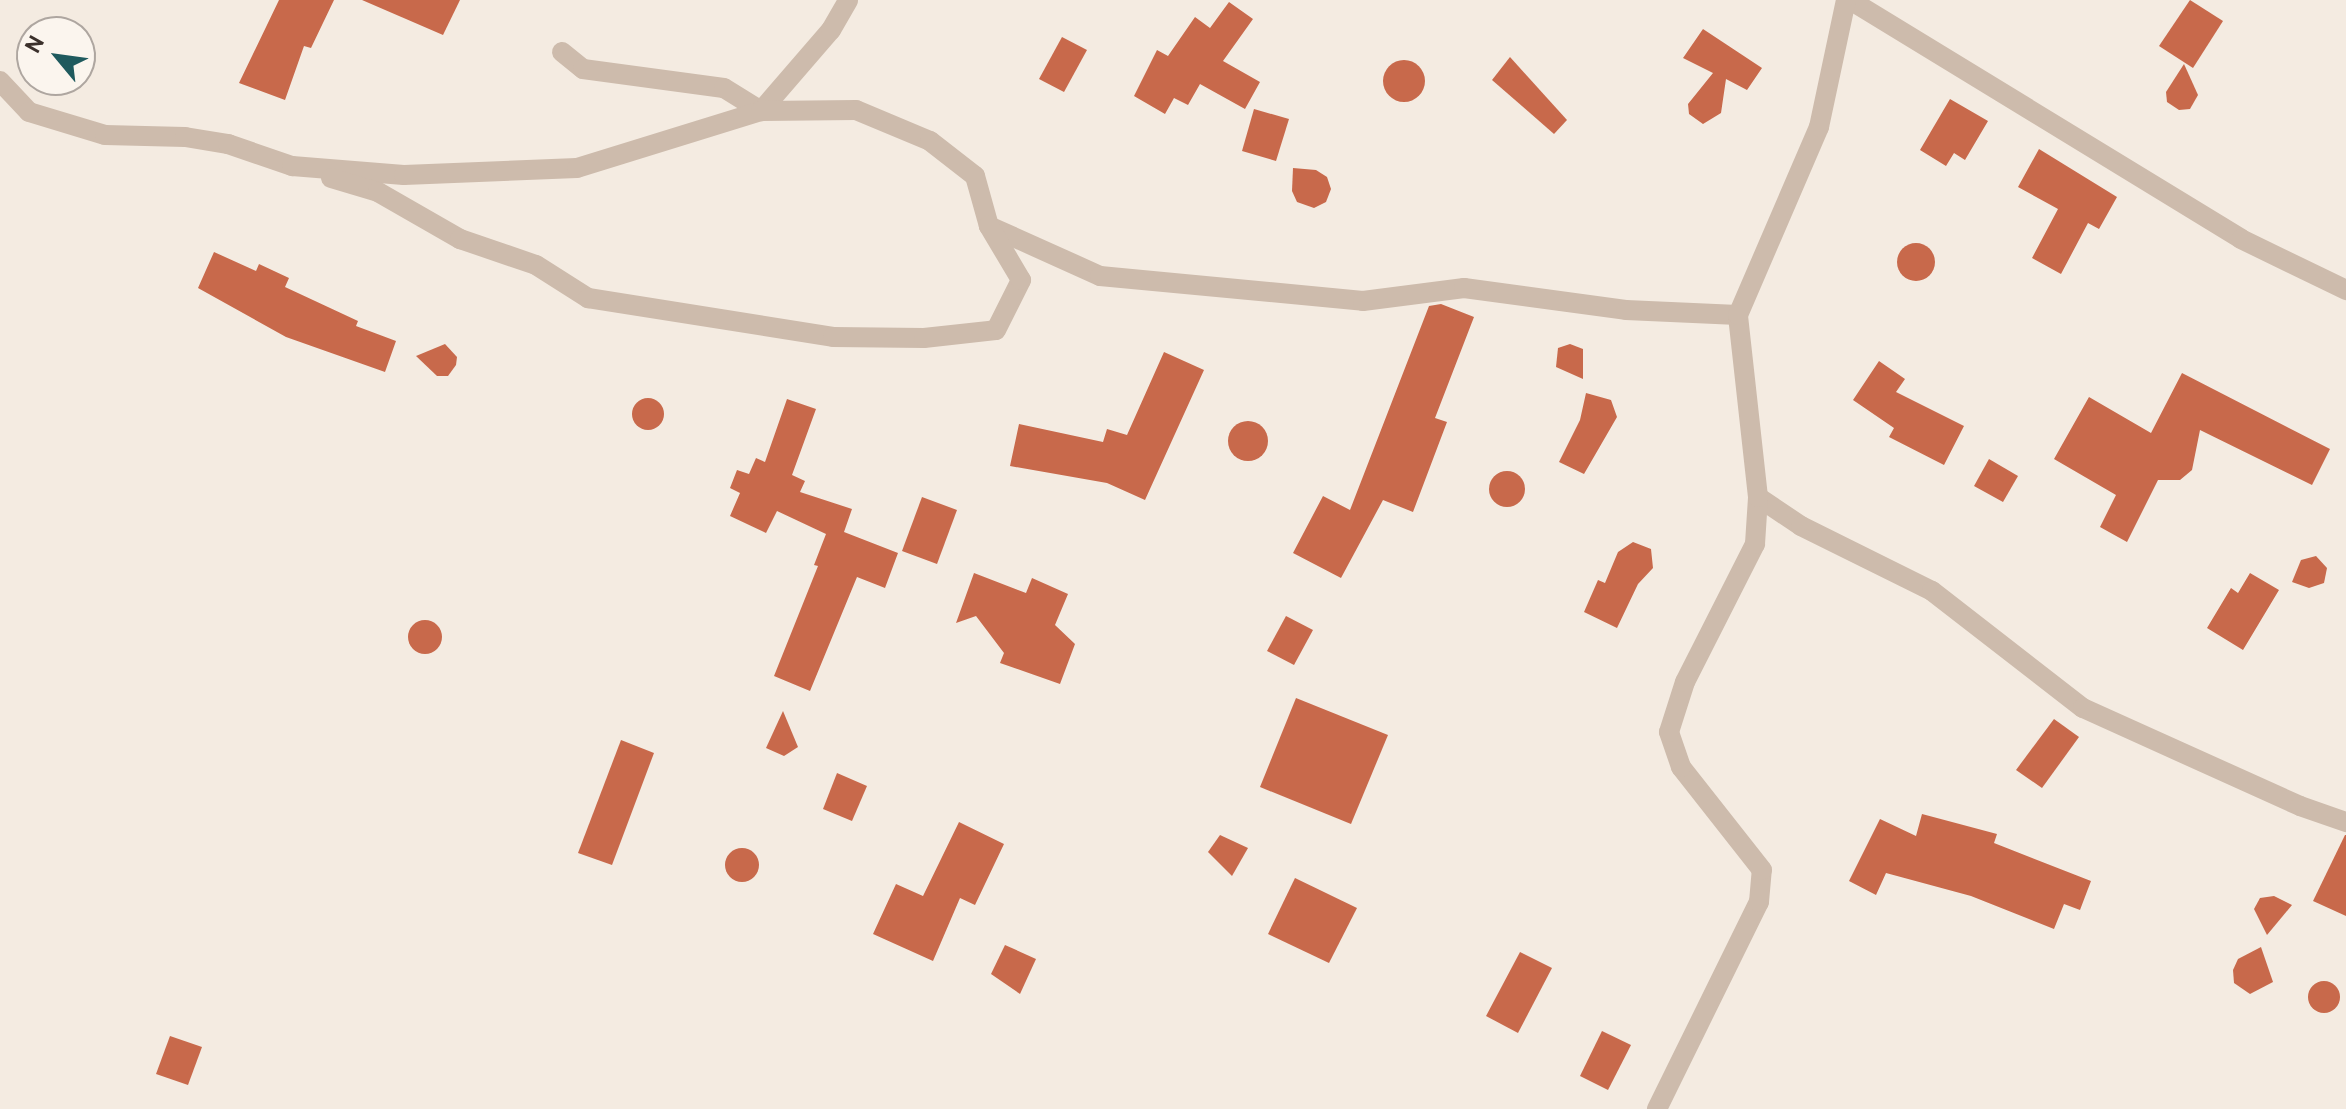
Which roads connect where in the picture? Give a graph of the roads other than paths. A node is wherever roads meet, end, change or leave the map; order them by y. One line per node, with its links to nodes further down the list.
1 (848, 0): 5 (street)
2 (1848, 0): 8 (street); 9 (street)
3 (562, 52): 5 (street)
4 (0, 81): 6 (street)
5 (761, 111): 6 (street); 7 (street)
6 (292, 166): 7 (street)
7 (989, 226): 9 (street)
8 (2346, 290)
9 (1738, 315): 10 (street)
10 (1758, 497): 11 (street); 12 (street)
11 (2346, 822)
12 (1657, 1109)

